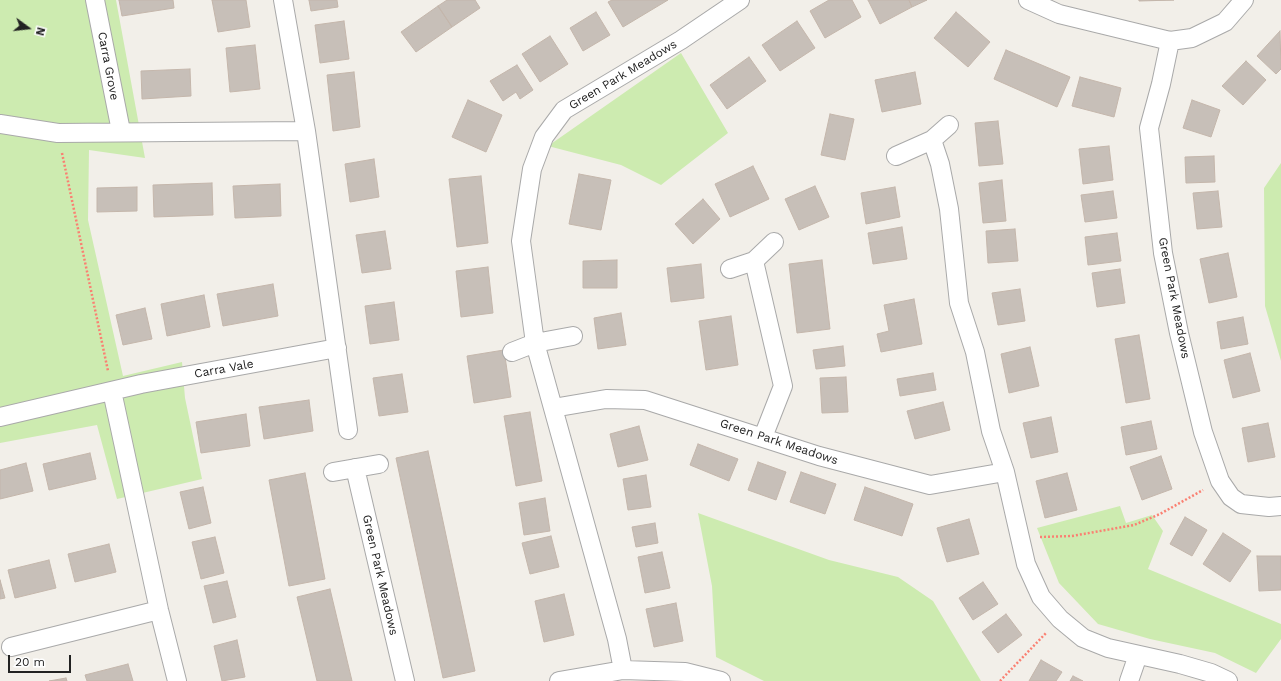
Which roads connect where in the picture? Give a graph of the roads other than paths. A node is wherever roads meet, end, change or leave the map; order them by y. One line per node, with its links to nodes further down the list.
1 (95, 0): 9 (street, Carra Grove)
2 (283, 0): 10 (street)
3 (740, 0): 17 (street, Green Park Meadows)
4 (1028, 0): 6 (street)
5 (1244, 0): 6 (street)
6 (1170, 41): 29 (street, Green Park Meadows)
7 (0, 124): 9 (street)
8 (949, 125): 11 (street)
9 (121, 131): 10 (street)
10 (306, 131): 18 (street)
11 (932, 140): 12 (street); 28 (street)
12 (896, 156)
13 (774, 242): 14 (street)
14 (754, 261): 15 (street); 24 (street)
15 (730, 269)
16 (573, 336): 17 (street)
17 (535, 343): 19 (street); 21 (street, Green Park Meadows)
18 (337, 348): 20 (street, Carra Vale); 23 (street)
19 (512, 352)
20 (112, 391): 22 (street, Carra Vale); 30 (street)
21 (553, 408): 24 (street, Green Park Meadows); 33 (street, Green Park Meadows)
22 (0, 416)
23 (348, 430)
24 (763, 437): 28 (street, Green Park Meadows)
25 (379, 464): 26 (street)
26 (355, 468): 27 (street); 35 (street, Green Park Meadows)
27 (333, 472)
28 (1005, 472): 32 (street)
29 (1281, 506)
30 (159, 610): 31 (street); 34 (street)
31 (11, 647)
32 (1138, 655): 38 (street); 39 (street)
33 (623, 670): 36 (street); 37 (street)
34 (177, 681)
35 (405, 681)
36 (559, 681)
37 (721, 681)
38 (1129, 681)
39 (1228, 681)

